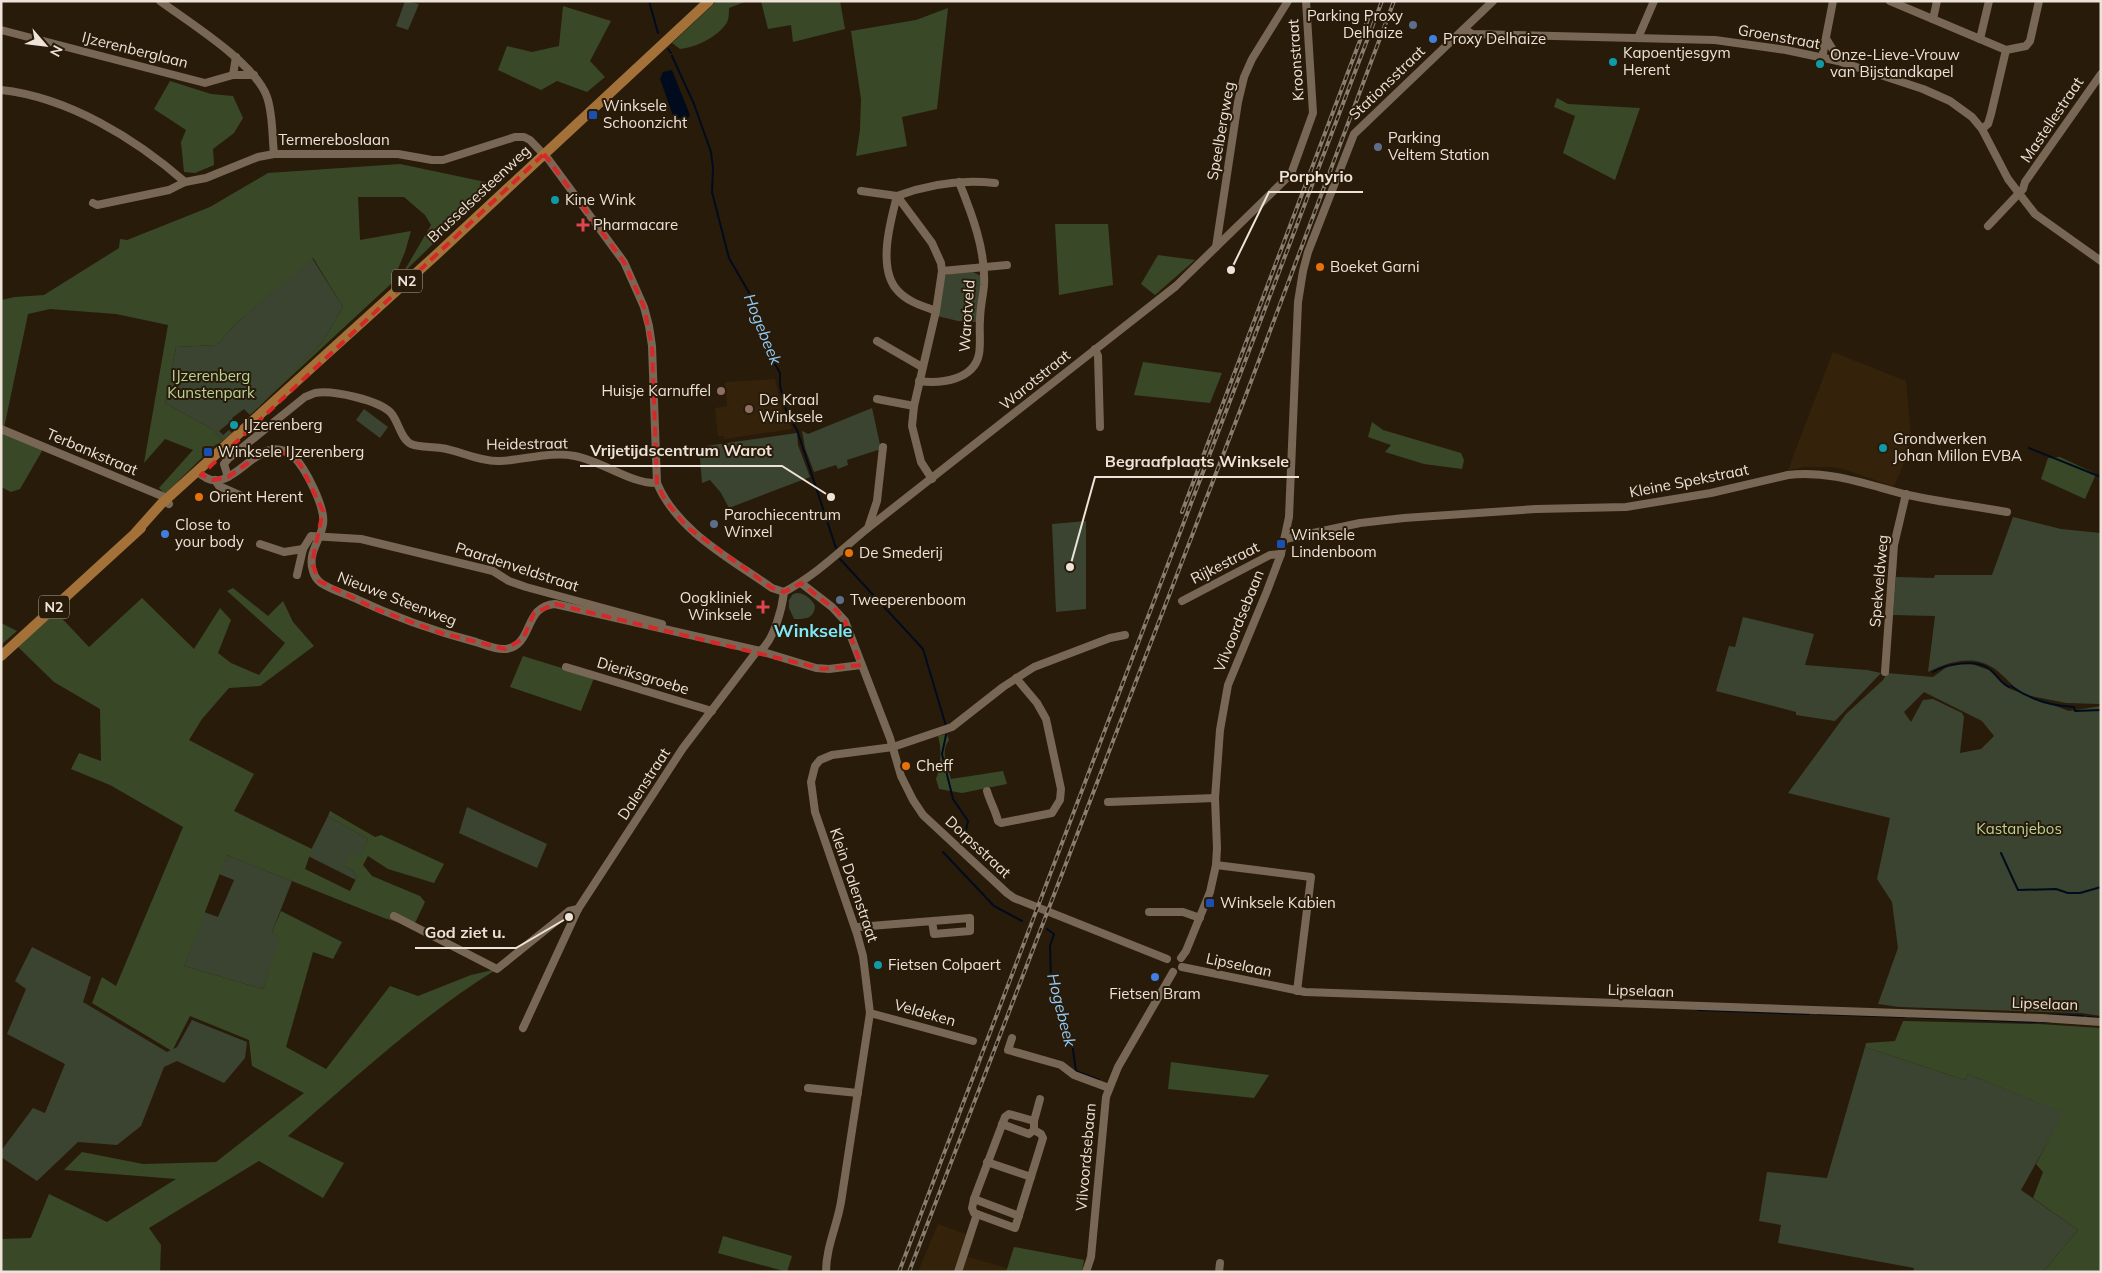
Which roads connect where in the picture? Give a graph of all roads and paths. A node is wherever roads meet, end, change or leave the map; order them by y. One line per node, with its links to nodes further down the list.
1 (160, 1): 19 (street)
2 (709, 1): 28 (main road, Brusselsesteenweg / N2)
3 (1288, 1): 40 (street, Speelbergweg)
4 (1306, 1): 29 (street, Kroonstraat)
5 (1493, 1): 13 (street, Stationsstraat)
6 (1654, 1): 15 (street)
7 (1833, 1): 17 (street)
8 (1936, 1): 12 (street)
9 (1989, 1): 16 (street)
10 (2039, 1): 18 (street)
11 (1894, 2): 12 (street)
12 (1932, 19): 16 (street)
13 (1464, 29): 15 (street, Groenstraat); 45 (street, Stationsstraat)
14 (1, 30): 24 (street, IJzerenberglaan)
15 (1638, 38): 20 (street, Groenstraat)
16 (1980, 39): 18 (street)
17 (1827, 40): 20 (street); 21 (street)
18 (2006, 50): 26 (street)
19 (236, 57): 22 (street); 24 (street)
20 (1822, 58): 26 (street, Groenstraat)
21 (1838, 58)
22 (254, 74): 24 (street, IJzerenberglaan); 27 (street)
23 (2101, 74): 32 (street, Mastellestraat)
24 (233, 75)
25 (1, 90): 30 (street)
26 (1982, 130): 34 (street, Groenstraat)
27 (274, 154): 28 (street, Termereboslaan); 30 (street, Termereboslaan)
28 (544, 154): 56 (main road, Brusselsesteenweg / N2); 60 (street, Termereboslaan)
29 (1291, 174): 40 (street, Warotstraat)
30 (185, 182): 38 (street, Termereboslaan)
31 (959, 182): 33 (street); 37 (street); 43 (street, Warotveld)
32 (2025, 182): 34 (street, Mastellestraat); 36 (street, Mastellestraat)
33 (995, 183)
34 (2013, 186): 36 (street, Groenstraat)
35 (861, 192): 37 (street)
36 (2018, 192): 39 (street); 41 (street, Groenstraat)
37 (897, 196): 44 (street, Warotveld); 46 (street, Warotveld)
38 (93, 202)
39 (1988, 226)
40 (1216, 247): 48 (street, Warotstraat)
41 (2101, 261)
42 (1007, 265): 43 (street, Warotveld)
43 (982, 268): 44 (street, Warotveld); 50 (street, Warotveld)
44 (942, 271): 46 (street, Warotveld)
45 (1300, 289): 67 (street, Vilvoordsebaan)
46 (936, 311): 49 (street, Warotveld)
47 (877, 341): 49 (street)
48 (1095, 349): 53 (street); 58 (street, Warotstraat)
49 (922, 367): 50 (street, Warotveld)
50 (919, 381): 52 (street, Warotveld)
51 (878, 398): 52 (street)
52 (914, 406): 58 (street, Warotveld)
53 (1100, 427)
54 (1, 429): 63 (street, Terbankstraat)
55 (883, 448): 65 (street)
56 (199, 473): 59 (street); 63 (main road, Brusselsesteenweg / N2)
57 (228, 477): 59 (street, Nieuwe Steenweg); 60 (street, Heidestraat); 66 (street, Nieuwe Steenweg)
58 (932, 479): 65 (street, Warotstraat)
59 (215, 480): 62 (street)
60 (657, 483): 73 (street)
61 (1906, 494): 64 (street, Kleine Spekstraat); 67 (street, Kleine Spekstraat); 81 (street, Spekveldweg)
62 (246, 498)
63 (168, 502): 78 (main road, Brusselsesteenweg / N2)
64 (2006, 512)
65 (868, 528): 72 (street, Warotstraat)
66 (320, 535): 69 (street); 75 (street, Paardenveldstraat); 75 (street, Nieuwe Steenweg)
67 (1284, 539): 70 (street, Vilvoordsebaan)
68 (260, 544): 69 (street)
69 (303, 549): 71 (street)
70 (1281, 554): 74 (street, Rijkestraat); 86 (street, Vilvoordsebaan)
71 (297, 575)
72 (800, 583): 73 (street, Warotstraat); 79 (street, Dorpsstraat)
73 (784, 592): 77 (street, Dalenstraat)
74 (1182, 601)
75 (672, 631): 77 (street, Nieuwe Steenweg)
76 (1125, 634): 82 (street, Klein Dalenstraat)
77 (759, 651): 79 (street); 83 (street, Dalenstraat)
78 (1, 656)
79 (861, 665): 84 (street, Dorpsstraat)
80 (566, 668): 83 (street, Dieriksgroebe)
81 (1886, 672)
82 (1016, 678): 84 (street, Klein Dalenstraat); 85 (street)
83 (712, 711): 89 (street, Dalenstraat)
84 (893, 747): 94 (street, Klein Dalenstraat); 96 (street, Dorpsstraat)
85 (987, 791)
86 (1215, 798): 87 (street); 88 (street, Vilvoordsebaan)
87 (1108, 802)
88 (1216, 865): 92 (street, Vilvoordsebaan); 99 (street)
89 (578, 909): 91 (street, Dalenstraat); 102 (street)
90 (1149, 912): 92 (street)
91 (394, 916)
92 (1200, 918): 95 (street, Vilvoordsebaan)
93 (932, 921): 93 (street); 94 (street)
94 (855, 928): 100 (street, Klein Dalenstraat)
95 (1181, 958): 96 (street); 97 (street)
96 (1167, 959): 98 (street)
97 (1182, 967): 98 (street); 99 (street, Lipselaan)
98 (1173, 972): 106 (street, Vilvoordsebaan)
99 (1297, 991): 101 (street, Lipselaan)
100 (870, 1012): 104 (street, Veldeken); 107 (street, Klein Dalenstraat)
101 (2101, 1022)
102 (522, 1028)
103 (1012, 1038): 106 (street)
104 (973, 1041)
105 (808, 1088): 107 (street)
106 (1109, 1088): 118 (street, Vilvoordsebaan)
107 (858, 1093): 119 (street, Klein Dalenstraat)
108 (1040, 1099): 109 (street)
109 (1034, 1121): 110 (street); 111 (street)
110 (1002, 1124): 111 (street); 112 (street)
111 (1034, 1130): 113 (street)
112 (988, 1162): 113 (street); 114 (street)
113 (1031, 1177): 116 (street)
114 (974, 1199): 115 (street); 116 (street)
115 (977, 1214): 116 (street); 120 (street)
116 (1019, 1216)
117 (1220, 1263): 122 (street)
118 (1087, 1271): 121 (street)
119 (826, 1272)
120 (958, 1272)
121 (1097, 1272)
122 (1219, 1272)

